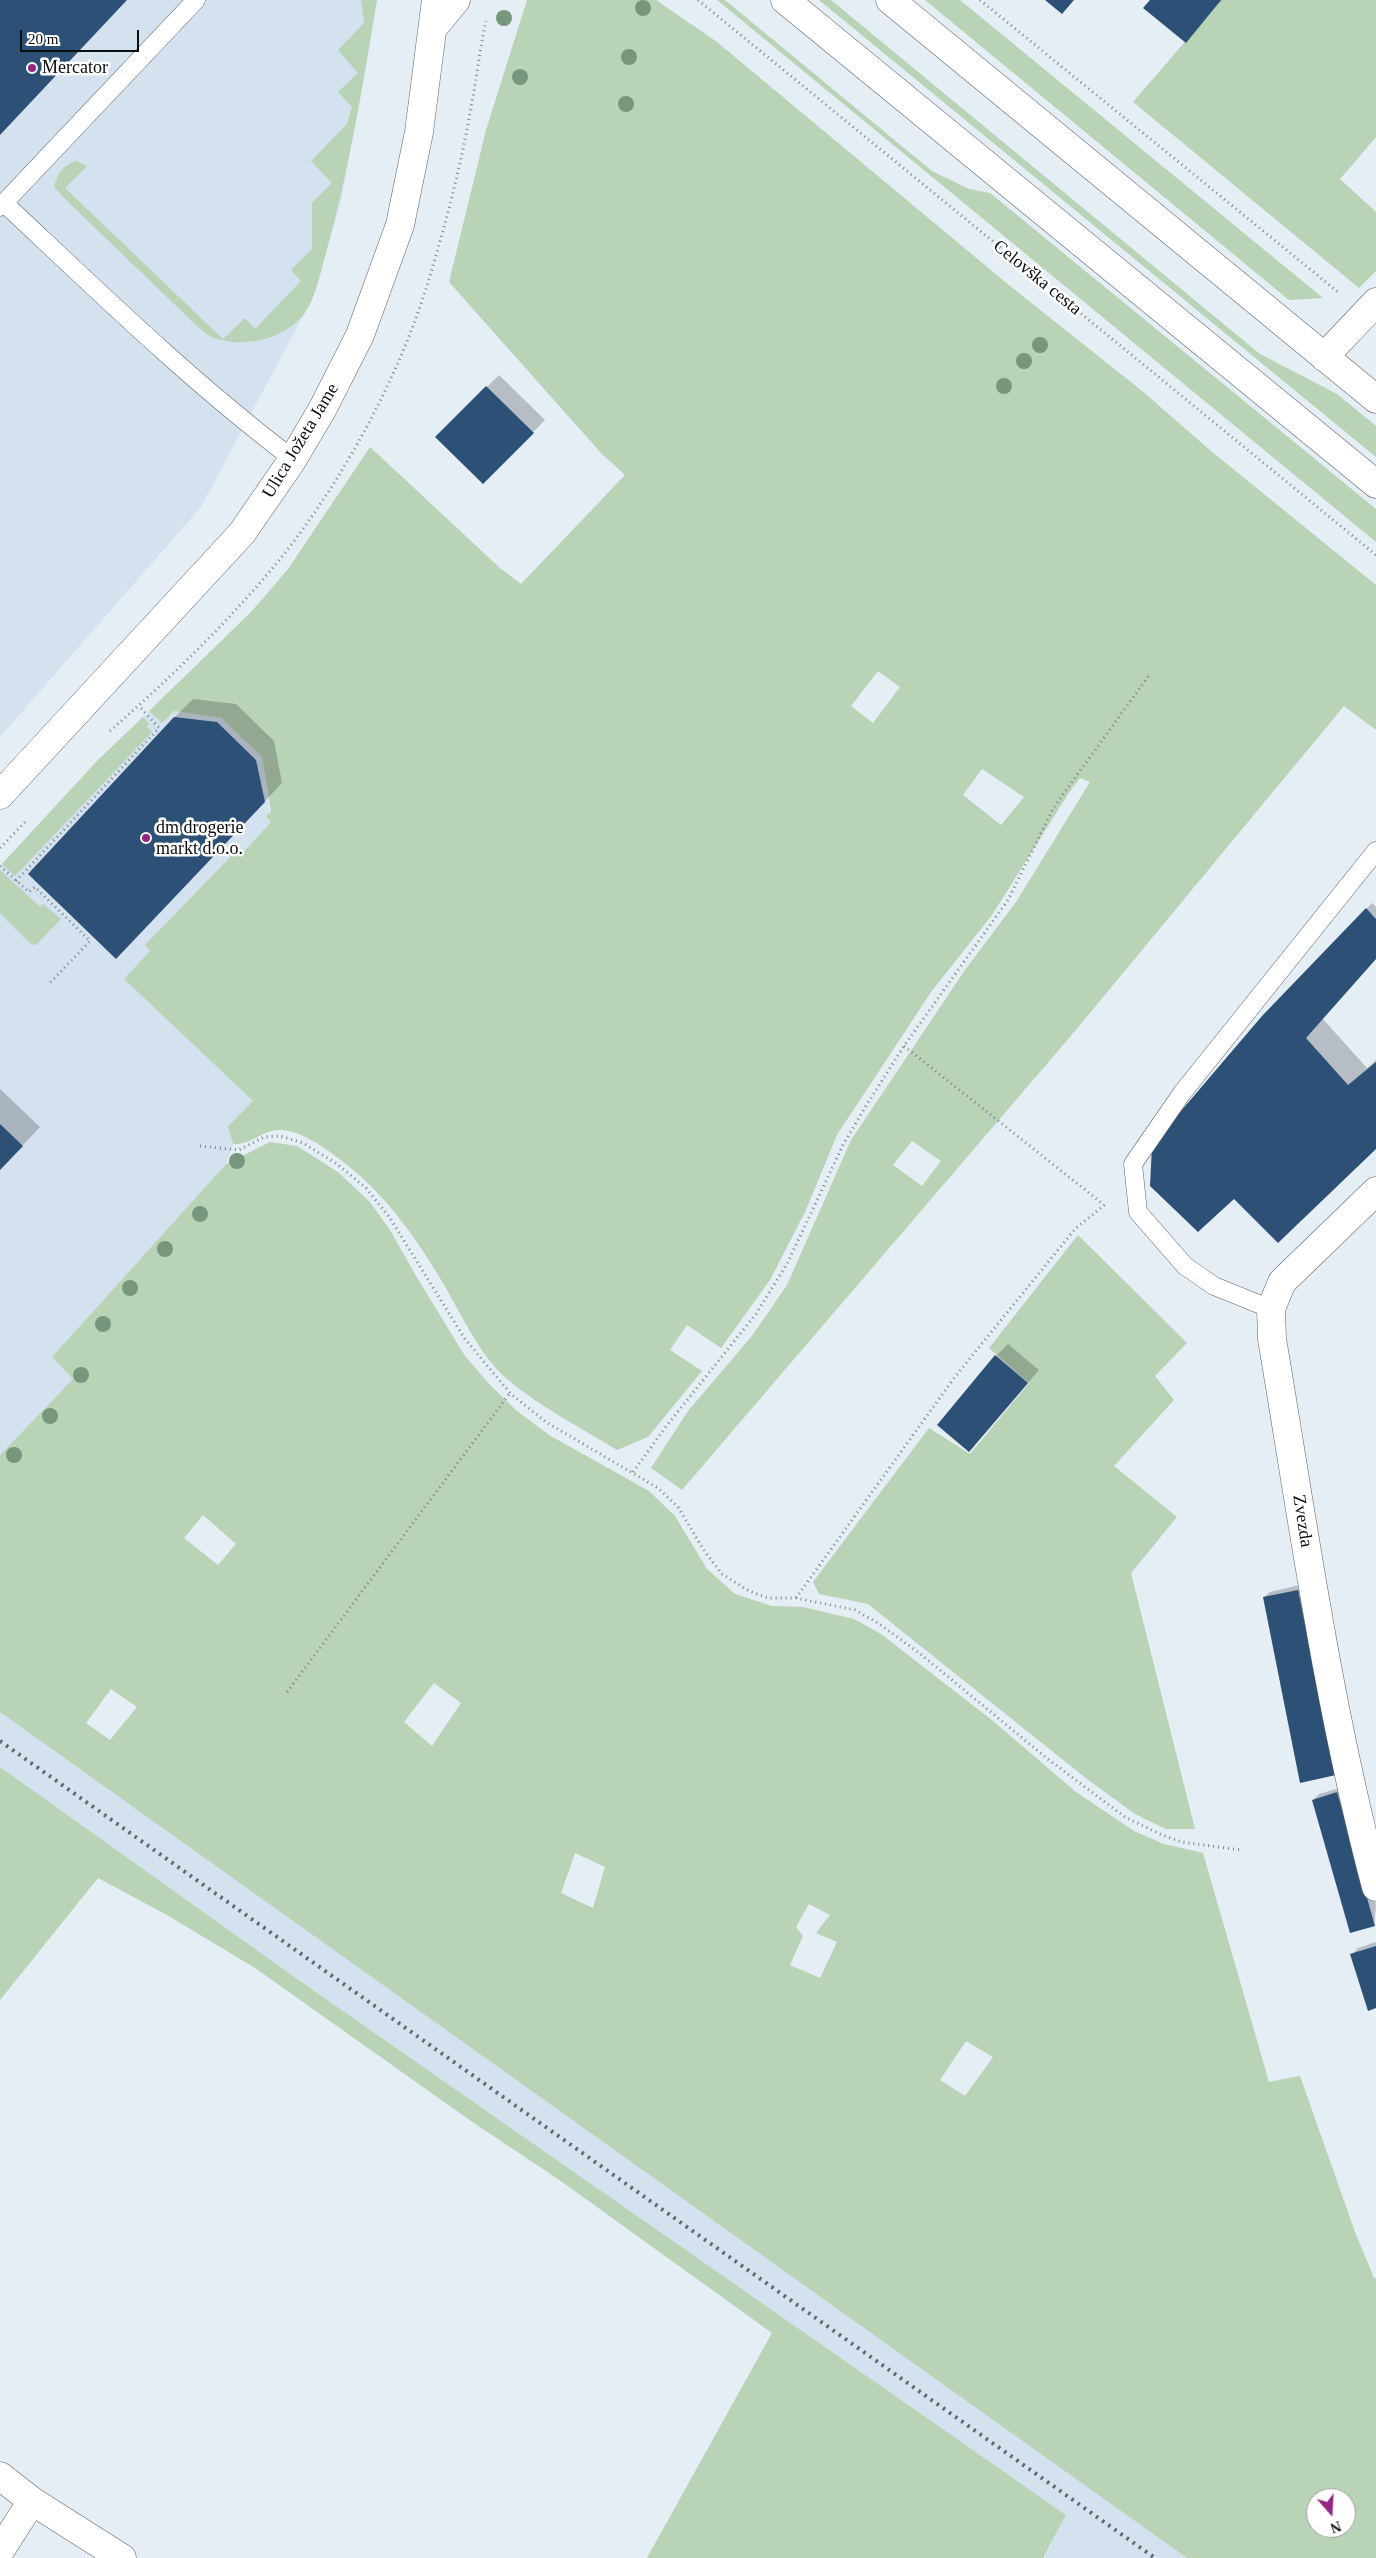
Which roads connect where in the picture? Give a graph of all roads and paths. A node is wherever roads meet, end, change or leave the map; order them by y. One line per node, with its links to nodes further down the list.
1 (196, 0): 9 (lane)
2 (436, 0): 8 (street, Ulica Jožeta Jame)
3 (456, 0): 8 (street)
4 (698, 0): 16 (path, Celovška cesta)
5 (785, 0): 15 (street)
6 (890, 0): 12 (street)
7 (980, 0): 10 (path)
8 (433, 28): 14 (street, Ulica Jožeta Jame)
9 (2, 205): 14 (lane)
10 (1342, 296)
11 (1376, 302): 12 (street)
12 (1324, 357): 13 (street)
13 (1376, 399)
14 (293, 458): 19 (street, Ulica Jožeta Jame)
15 (1376, 484)
16 (1376, 555)
17 (1150, 674): 24 (path)
18 (139, 706): 22 (path)
19 (0, 795)
20 (1376, 851): 26 (lane)
21 (0, 866): 22 (path)
22 (16, 881): 23 (path)
23 (48, 985)
24 (904, 1046): 28 (path); 31 (path)
25 (200, 1146): 30 (path)
26 (1136, 1191): 28 (path); 29 (lane)
27 (1376, 1192): 29 (street, Zvezda)
28 (1103, 1204): 32 (path)
29 (1271, 1309): 35 (street, Zvezda)
30 (510, 1393): 31 (path); 33 (path)
31 (633, 1472): 32 (path)
32 (796, 1598): 34 (path)
33 (287, 1692)
34 (1241, 1850)
35 (1376, 1887)
36 (0, 2476): 37 (street)
37 (32, 2501): 38 (street); 39 (street)
38 (0, 2551)
39 (122, 2558)

